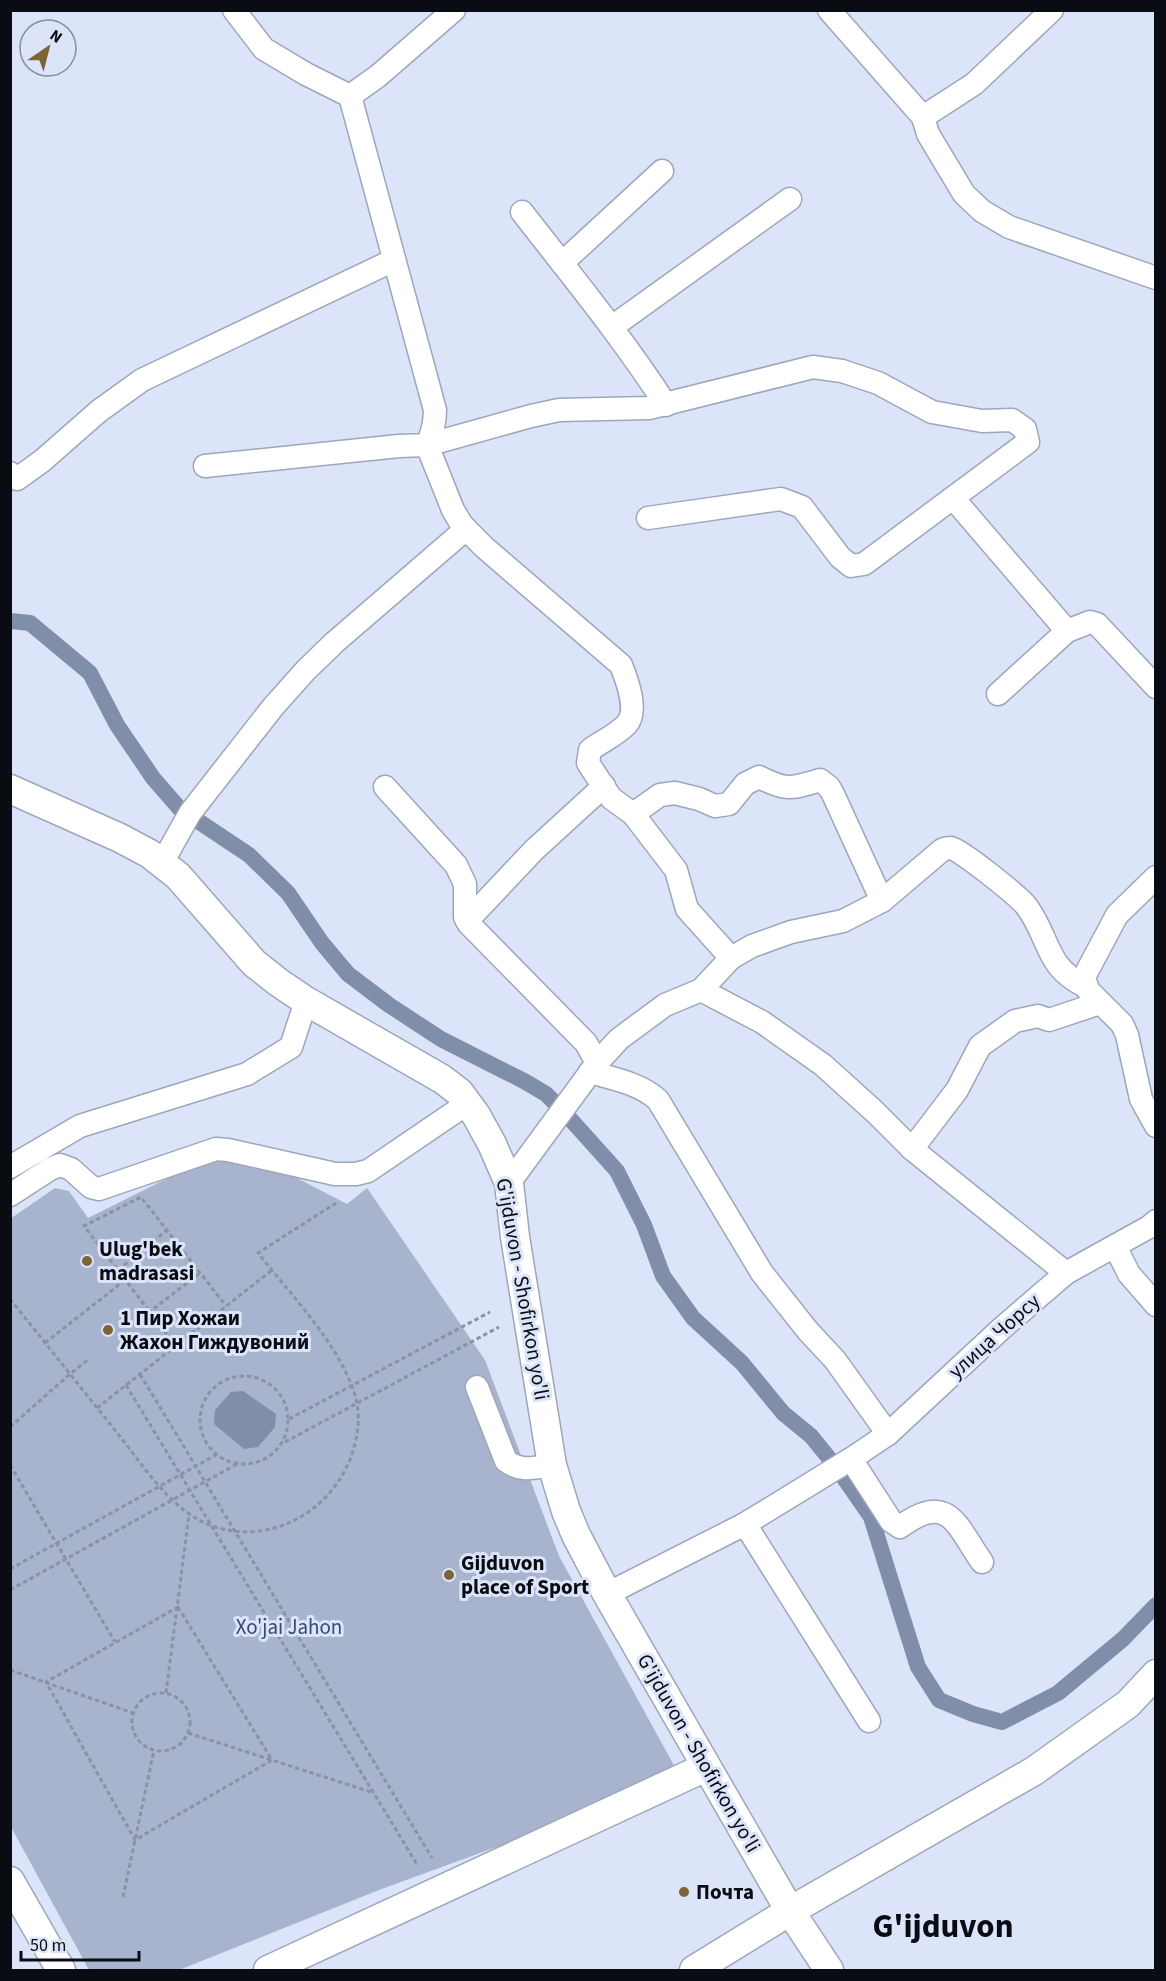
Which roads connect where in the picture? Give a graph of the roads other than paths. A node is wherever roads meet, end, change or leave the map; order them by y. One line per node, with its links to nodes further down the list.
1 (234, 10): 5 (street)
2 (454, 10): 5 (street)
3 (829, 10): 6 (street)
4 (1052, 10): 6 (street)
5 (350, 96): 10 (street)
6 (923, 117): 12 (street)
7 (662, 171): 11 (street)
8 (790, 199): 13 (street)
9 (522, 212): 11 (street)
10 (394, 260): 15 (street); 17 (street)
11 (562, 263): 13 (street)
12 (1155, 278)
13 (612, 327): 14 (street)
14 (666, 405): 15 (street); 18 (street)
15 (427, 445): 16 (street); 20 (street)
16 (205, 466)
17 (10, 473)
18 (953, 498): 19 (street); 21 (street)
19 (648, 518)
20 (465, 530): 24 (street); 28 (street)
21 (1067, 631): 22 (street); 23 (street)
22 (1155, 687)
23 (998, 694)
24 (604, 786): 27 (street); 31 (street)
25 (385, 787): 31 (street)
26 (10, 789): 28 (main road, G'ijduvon - Shofirkon yo'li)
27 (633, 814): 30 (street); 32 (street)
28 (162, 863): 35 (main road, G'ijduvon - Shofirkon yo'li)
29 (1155, 878): 33 (street)
30 (882, 901): 32 (street); 33 (street)
31 (467, 921): 37 (street)
32 (731, 958): 34 (street)
33 (1085, 986): 36 (street)
34 (701, 990): 37 (street); 40 (street)
35 (306, 1001): 38 (main road, G'ijduvon - Shofirkon yo'li); 41 (street)
36 (1100, 1003): 39 (street); 40 (street)
37 (594, 1067): 42 (street); 49 (street)
38 (468, 1103): 42 (main road, G'ijduvon - Shofirkon yo'li); 43 (street)
39 (1155, 1126)
40 (912, 1149): 46 (street)
41 (10, 1167)
42 (509, 1183): 51 (main road, G'ijduvon - Shofirkon yo'li)
43 (10, 1195)
44 (1155, 1221): 45 (street, улица Чорсу)
45 (1115, 1246): 46 (street, улица Чорсу); 47 (street)
46 (1066, 1274): 49 (street, улица Чорсу)
47 (1155, 1305)
48 (477, 1387): 51 (street)
49 (888, 1434): 50 (street, улица Чорсу)
50 (847, 1462): 52 (street, улица Чорсу); 53 (street)
51 (552, 1465): 54 (main road, G'ijduvon - Shofirkon yo'li)
52 (745, 1524): 54 (street, улица Чорсу); 56 (street)
53 (982, 1562)
54 (607, 1594): 57 (main road, G'ijduvon - Shofirkon yo'li)
55 (1155, 1674): 59 (main road)
56 (869, 1720)
57 (706, 1767): 59 (main road, G'ijduvon - Shofirkon yo'li); 61 (main road)
58 (10, 1881): 60 (main road)
59 (790, 1911): 62 (main road); 63 (main road, G'ijduvon - Shofirkon yo'li)
60 (61, 1971)
61 (268, 1971)
62 (694, 1971)
63 (829, 1971)

